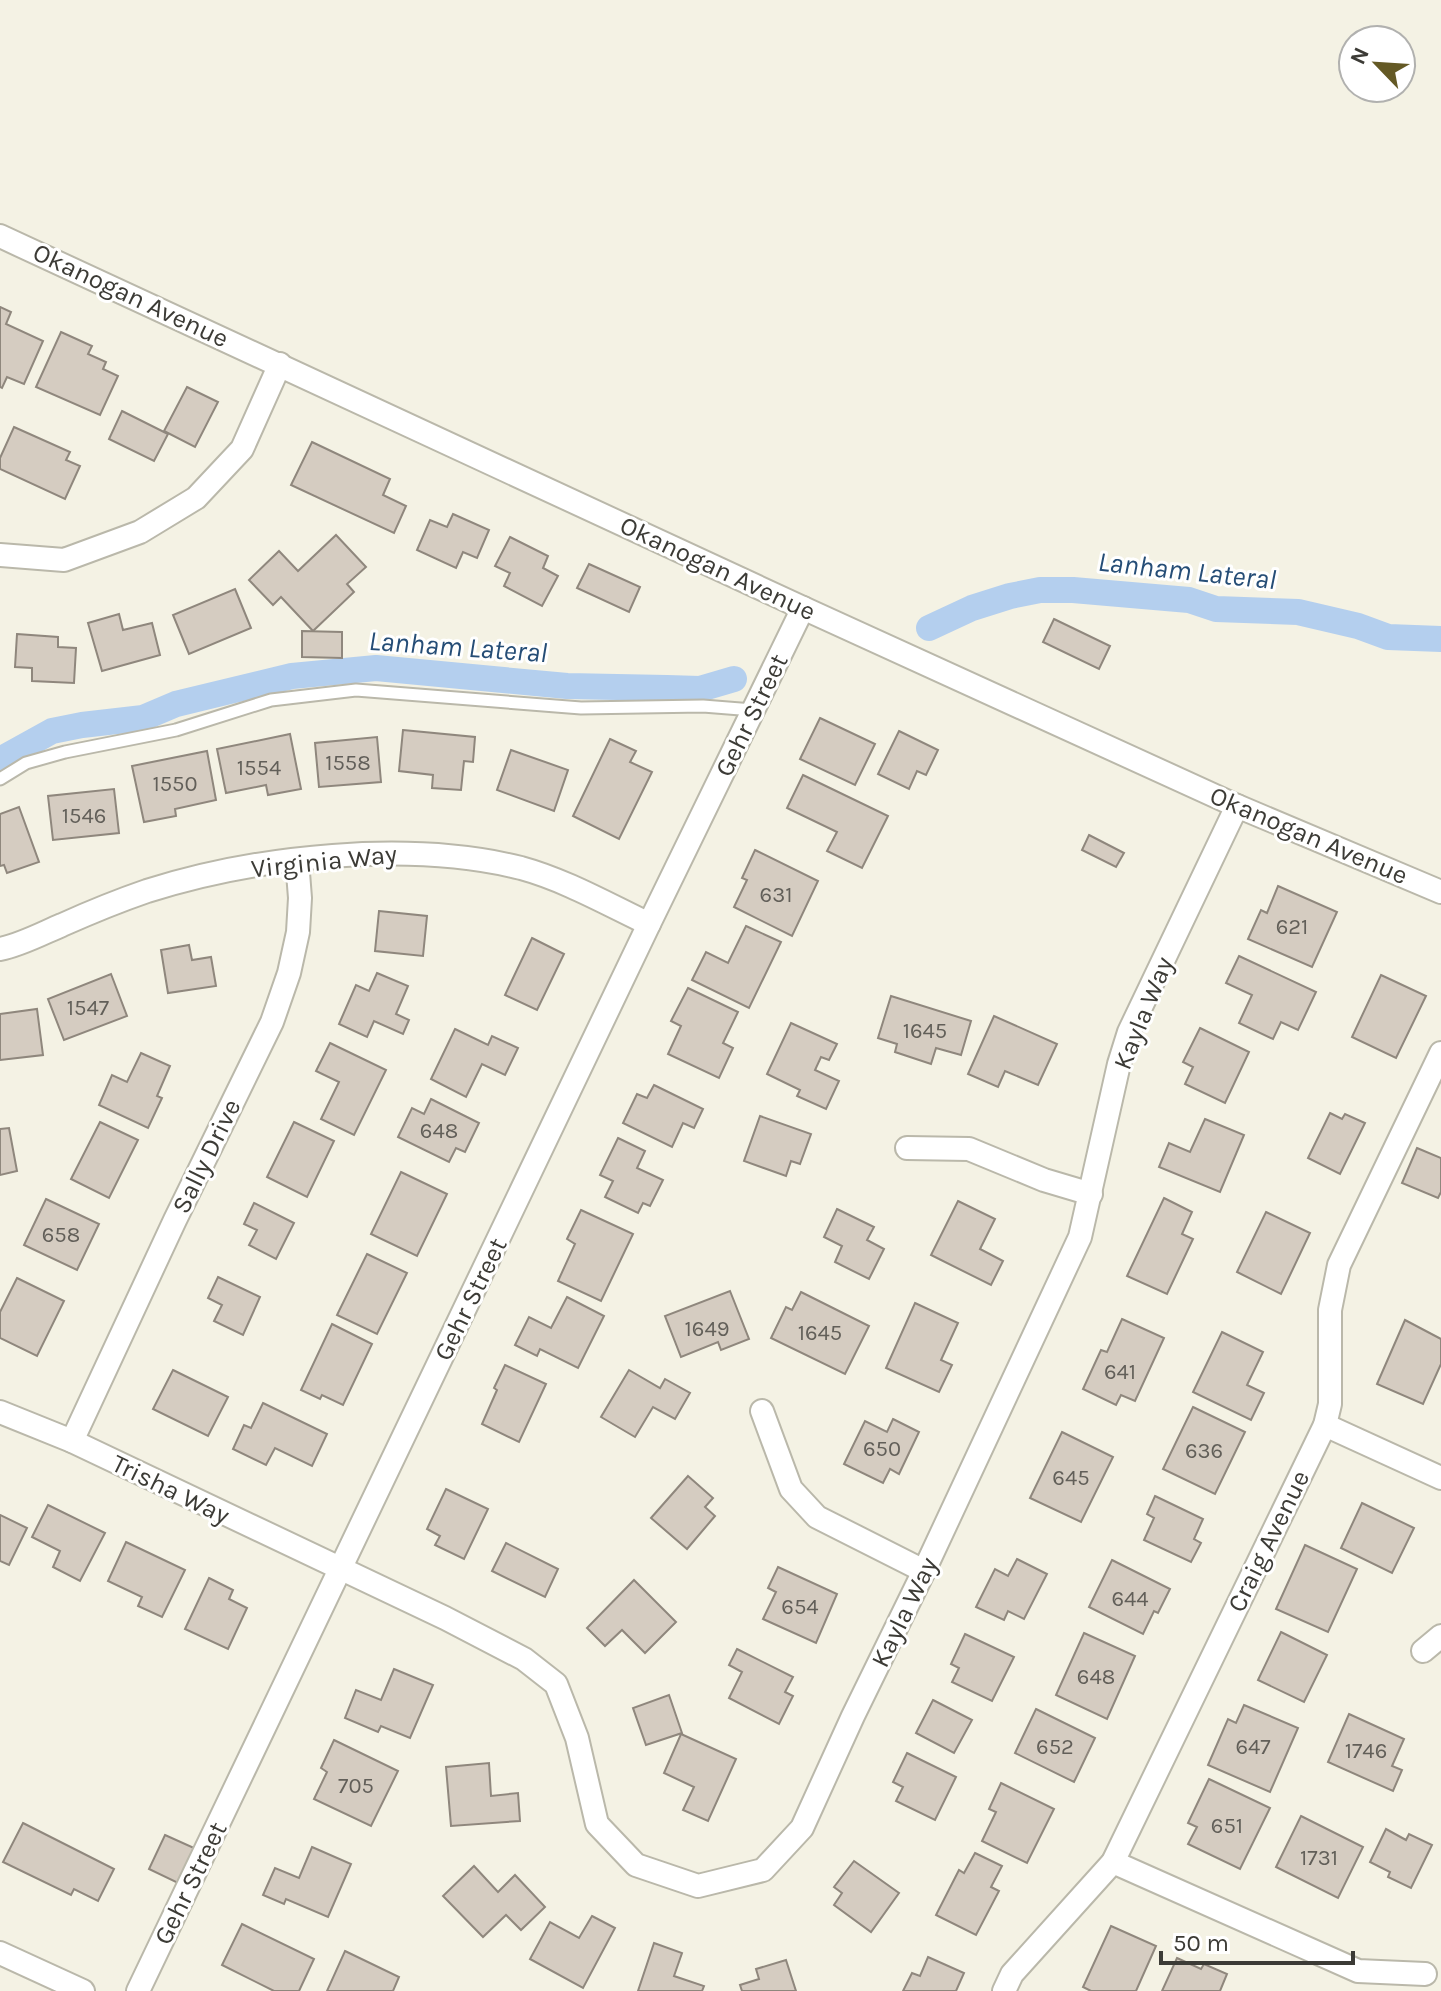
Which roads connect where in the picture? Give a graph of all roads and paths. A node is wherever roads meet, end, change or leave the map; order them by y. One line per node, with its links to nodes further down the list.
1 (0, 236): 2 (street, Okanogan Avenue)
2 (280, 364): 3 (street); 4 (street, Okanogan Avenue)
3 (0, 555)
4 (803, 608): 5 (street, Gehr Street); 7 (street, Okanogan Avenue)
5 (754, 710): 6 (lane); 10 (street, Gehr Street)
6 (0, 779)
7 (1237, 806): 9 (street, Okanogan Avenue); 14 (street, Kayla Way)
8 (297, 860): 10 (street, Virginia Way); 11 (street, Virginia Way); 18 (street, Sally Drive)
9 (1441, 892)
10 (649, 924): 20 (street, Gehr Street)
11 (0, 949)
12 (1441, 1053): 17 (street, Craig Avenue)
13 (907, 1148): 14 (street)
14 (1091, 1194): 21 (street, Kayla Way)
15 (762, 1411): 21 (street)
16 (0, 1412): 18 (street, Trisha Way)
17 (1325, 1425): 19 (street); 24 (street, Craig Avenue)
18 (72, 1441): 20 (street, Trisha Way)
19 (1441, 1478)
20 (341, 1570): 21 (street, Kayla Way); 28 (street, Gehr Street)
21 (924, 1571)
22 (1441, 1636): 23 (street)
23 (1423, 1651)
24 (1113, 1862): 26 (street); 29 (street, Craig Avenue)
25 (0, 1953): 27 (street)
26 (1425, 1974)
27 (83, 1991)
28 (138, 1991)
29 (1004, 1991)

